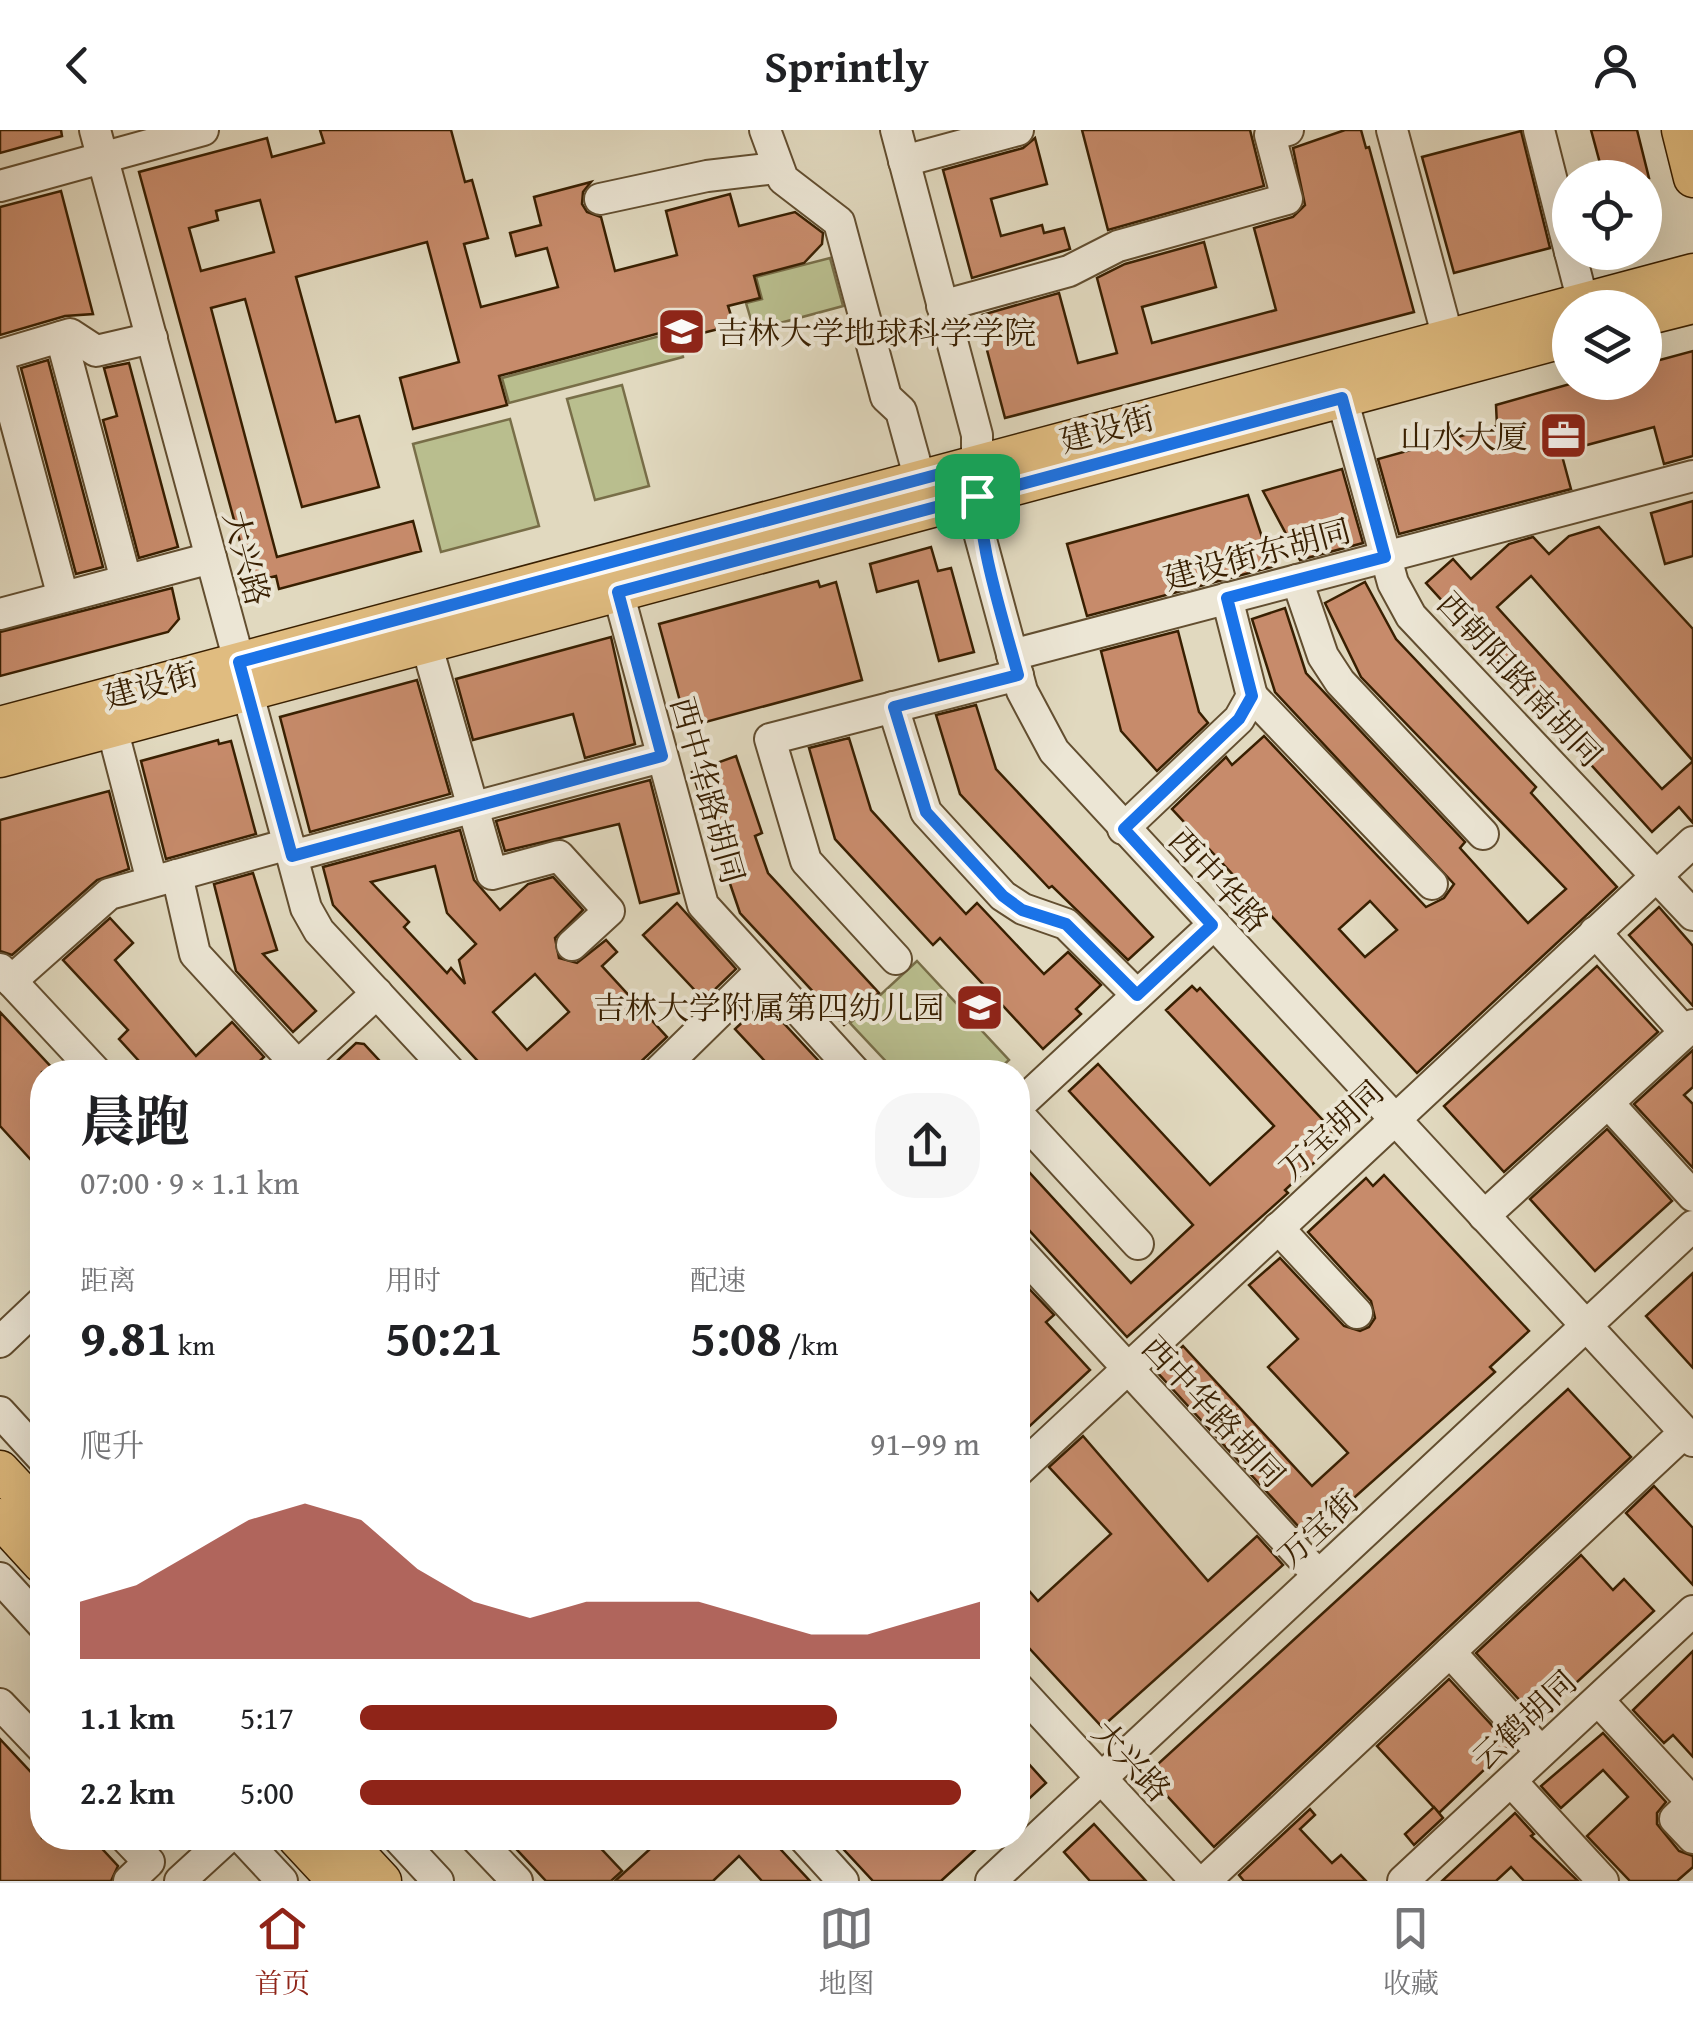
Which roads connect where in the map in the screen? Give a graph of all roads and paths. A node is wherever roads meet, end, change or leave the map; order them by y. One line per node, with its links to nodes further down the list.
1 (203, 130): 9 (street)
2 (765, 130): 11 (street)
3 (896, 130): 10 (street, 西中华路)
4 (1018, 130): 10 (street)
5 (1288, 130): 19 (street)
6 (1392, 130): 25 (street)
7 (1538, 130): 13 (street)
8 (1680, 130): 12 (main road)
9 (99, 144): 14 (street); 24 (street, 大兴路)
10 (904, 161): 19 (street, 西中华路)
11 (776, 168): 15 (street); 30 (street)
12 (1693, 178)
13 (1552, 183)
14 (0, 186)
15 (600, 199)
16 (1693, 273): 17 (main road, 建设街)
17 (1650, 290)
18 (1693, 304): 20 (main road)
19 (942, 306): 31 (street, 西中华路)
20 (1662, 312)
21 (1552, 323): 25 (main road, 建设街)
22 (1552, 327): 28 (main road, 建设街)
23 (61, 336): 24 (street); 26 (street); 34 (street)
24 (152, 338): 33 (street, 大兴路)
25 (1448, 338): 31 (main road, 建设街)
26 (0, 354)
27 (0, 364): 37 (street)
28 (1342, 398): 31 (main road, 建设街); 32 (street, 西朝阳路南胡同)
29 (1693, 476): 32 (street, 建设街东胡同)
30 (920, 480): 31 (main road, 建设街); 42 (main road, 建设街)
31 (977, 480): 36 (main road, 建设街); 41 (street, 西中华路)
32 (1385, 557): 35 (street, 建设街东胡同); 54 (street, 西朝阳路南胡同)
33 (211, 558): 34 (street); 42 (street, 大兴路)
34 (126, 580): 37 (street)
35 (1297, 580): 38 (street, 建设街东胡同); 51 (street)
36 (618, 592): 40 (main road, 建设街); 47 (street, 西中华路胡同)
37 (63, 597): 39 (street)
38 (1227, 598): 41 (street, 建设街东胡同); 43 (street)
39 (0, 614)
40 (426, 643): 42 (main road, 建设街); 49 (street)
41 (1015, 665): 44 (street, 建设街东胡同); 50 (street, 西中华路)
42 (243, 676): 45 (main road, 建设街); 46 (main road, 建设街); 53 (street, 大兴路)
43 (1252, 696): 50 (street); 56 (street)
44 (894, 707): 61 (street, 建设街东胡同); 65 (street)
45 (0, 726)
46 (112, 728): 48 (main road, 建设街); 55 (street)
47 (662, 756): 49 (street); 62 (street, 西中华路胡同)
48 (0, 758)
49 (470, 808): 53 (street); 60 (street)
50 (1124, 829): 58 (street, 西中华路)
51 (1484, 834)
52 (1693, 842): 54 (street, 万宝胡同)
53 (290, 850): 55 (street); 64 (street, 大兴路)
54 (1657, 875): 57 (street, 西朝阳路南胡同); 59 (street, 万宝胡同)
55 (165, 878): 63 (street); 68 (street)
56 (1432, 884)
57 (1693, 915)
58 (1212, 925): 65 (street); 75 (street, 西中华路)
59 (1595, 932): 66 (street); 75 (street, 万宝胡同)
60 (572, 946)
61 (896, 959)
62 (761, 971): 71 (street); 72 (street, 西中华路胡同)
63 (5, 975): 67 (street)
64 (377, 993): 69 (street); 70 (street, 大兴路)
65 (1137, 995): 73 (street)
66 (1689, 1029): 74 (street)
67 (85, 1060)
68 (287, 1060)
69 (305, 1060)
70 (439, 1060)
71 (670, 1060)
72 (844, 1060)
73 (1030, 1095)
74 (1608, 1103): 77 (street); 78 (street)
75 (1394, 1120): 78 (street, 西中华路); 80 (street, 万宝胡同)
76 (1030, 1127): 81 (street)
77 (1693, 1196)
78 (1484, 1216): 85 (street, 西中华路)
79 (1693, 1226): 85 (street, 万宝街)
80 (1278, 1228): 84 (street); 87 (street, 万宝胡同)
81 (1138, 1244)
82 (1030, 1262): 87 (street, 西中华路胡同)
83 (30, 1313): 86 (street)
84 (1357, 1313)
85 (1586, 1326): 89 (street, 西中华路); 96 (street, 万宝街)
86 (0, 1342)
87 (1128, 1368): 91 (street, 万宝胡同); 96 (street, 西中华路胡同)
88 (0, 1412): 90 (street)
89 (1689, 1436): 100 (street)
90 (30, 1445)
91 (1030, 1460)
92 (0, 1470): 93 (main road)
93 (30, 1503)
94 (0, 1518): 95 (main road)
95 (30, 1551)
96 (1318, 1575): 106 (street, 万宝街)
97 (0, 1578): 98 (street)
98 (30, 1611)
99 (1693, 1611): 101 (street, 云鹤胡同)
100 (1450, 1652): 105 (street); 130 (street)
101 (1598, 1700): 105 (street, 云鹤胡同); 108 (street)
102 (1030, 1701): 106 (street, 大兴路)
103 (0, 1704): 104 (street)
104 (30, 1735)
105 (1542, 1752): 107 (street, 云鹤胡同)
106 (1100, 1778): 110 (street, 万宝街); 129 (street, 大兴路)
107 (1510, 1781): 131 (street, 云鹤胡同); 132 (street)
108 (1693, 1802): 109 (street)
109 (1693, 1838)
110 (1030, 1844)
111 (138, 1850): 120 (street)
112 (214, 1850): 121 (street)
113 (253, 1850): 122 (street)
114 (308, 1850): 123 (main road)
115 (353, 1850): 124 (main road)
116 (409, 1850): 125 (street)
117 (487, 1850): 126 (street)
118 (815, 1850): 127 (street)
119 (1024, 1850): 128 (street, 万宝街)
120 (129, 1881)
121 (180, 1881)
122 (282, 1881)
123 (338, 1881)
124 (382, 1881)
125 (438, 1881)
126 (516, 1881)
127 (844, 1881)
128 (991, 1881)
129 (1196, 1881)
130 (1205, 1881)
131 (1403, 1881)
132 (1603, 1881)

